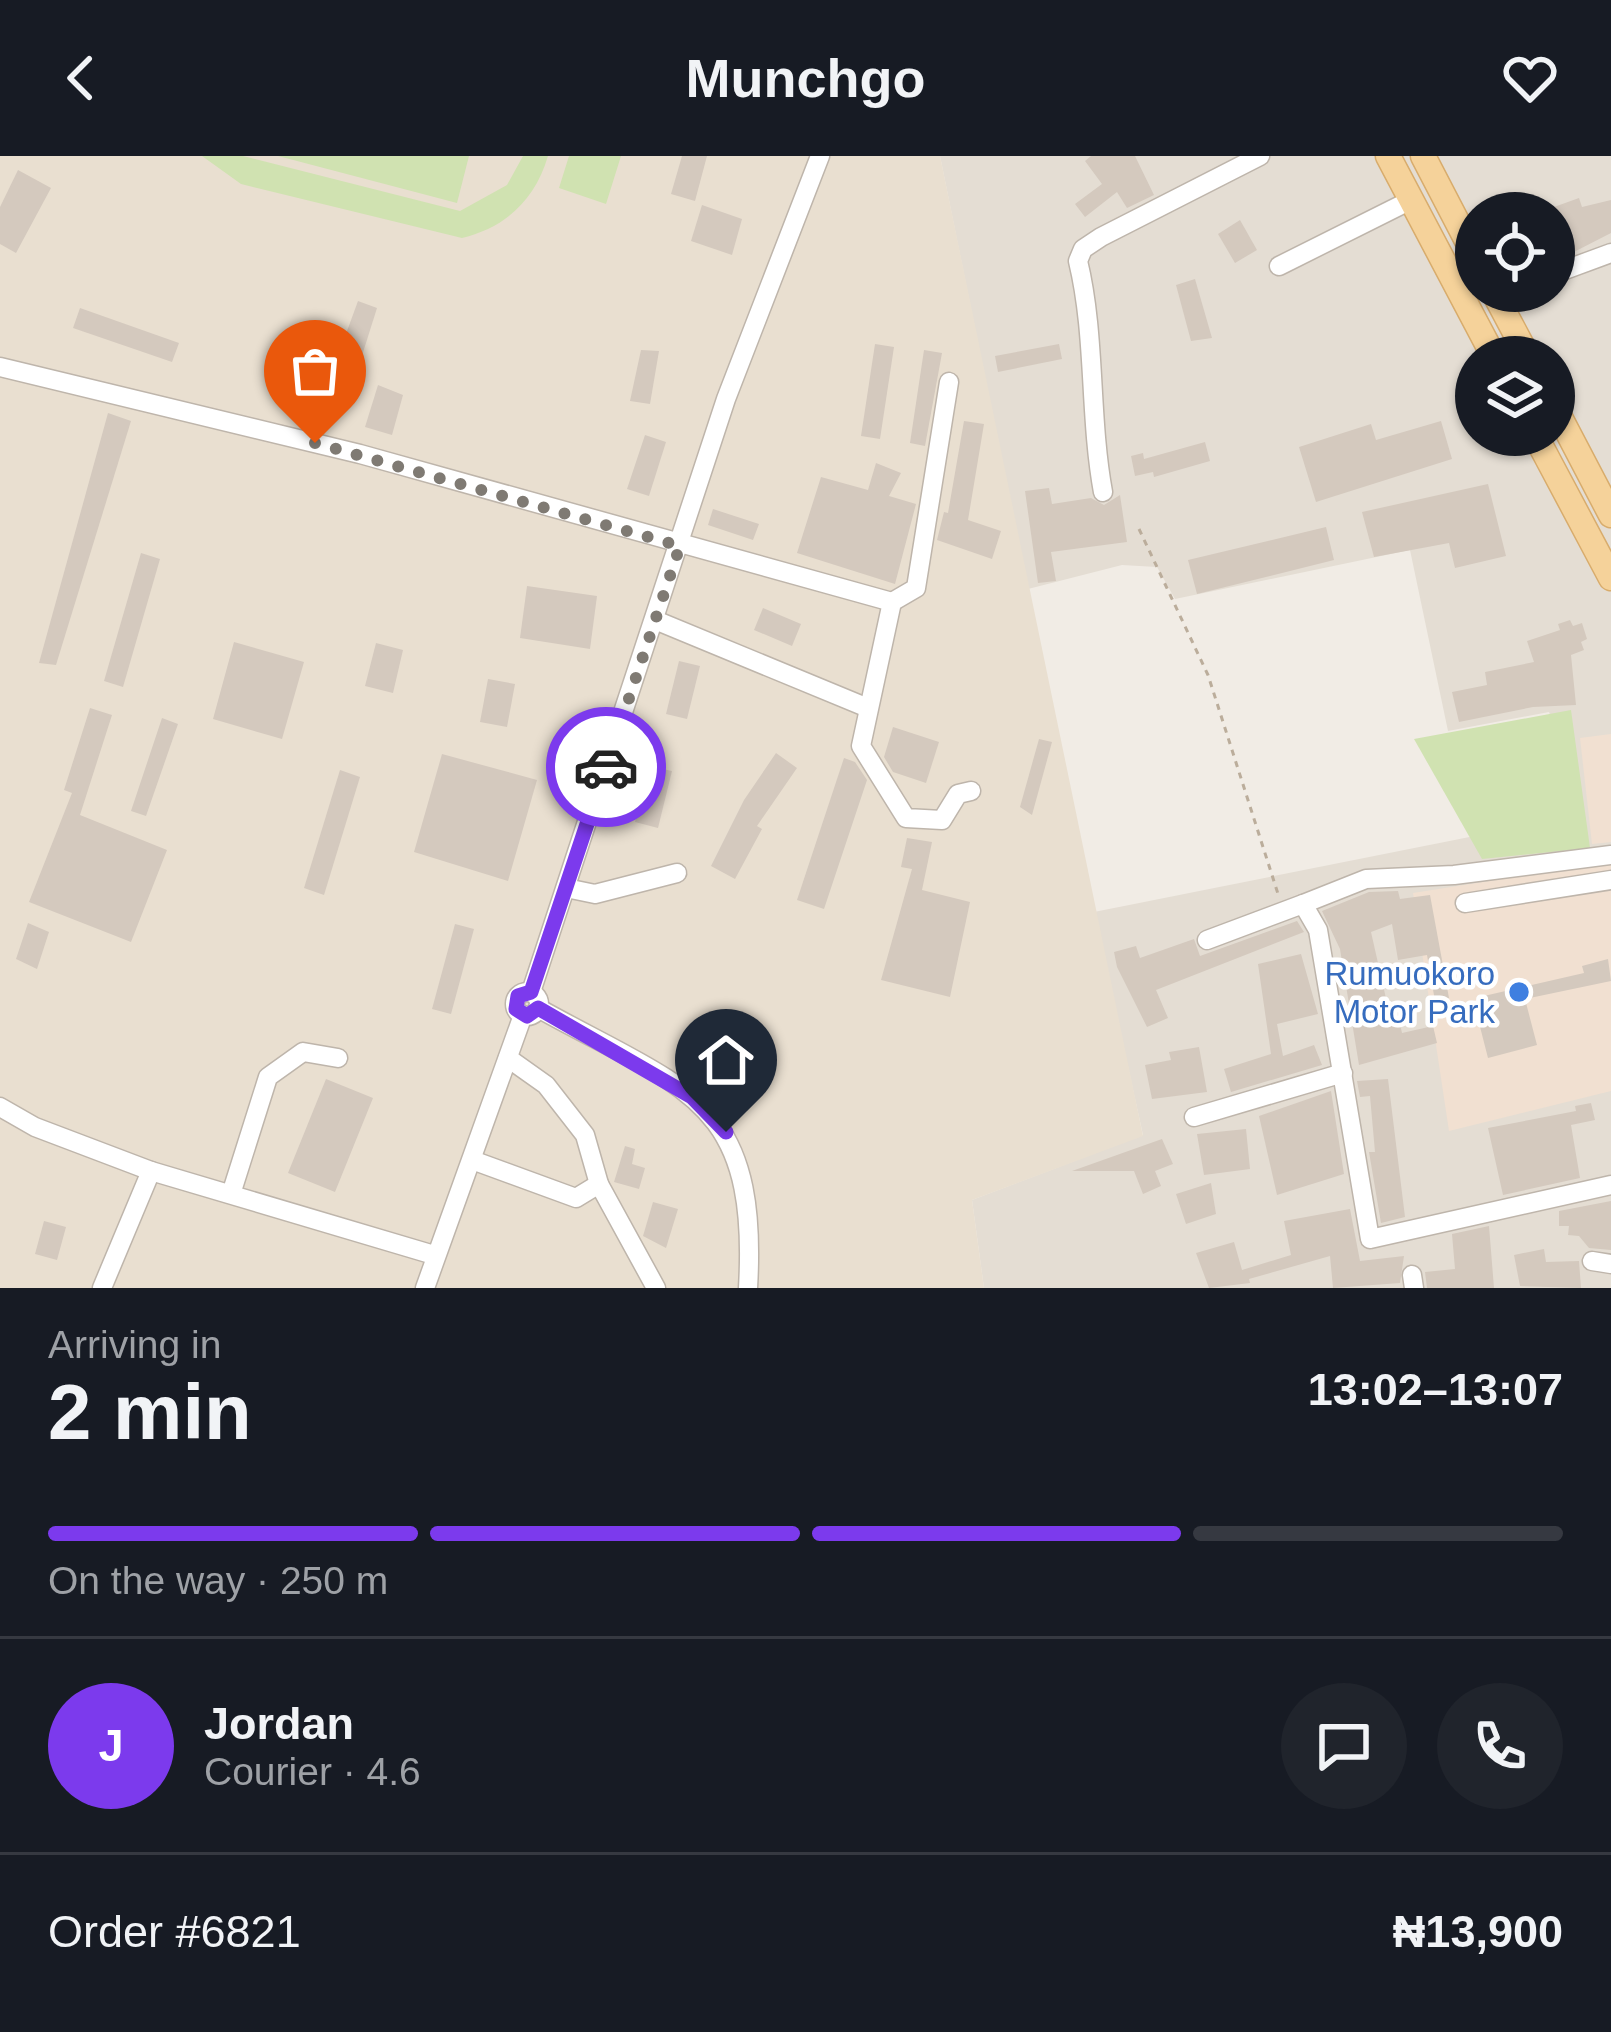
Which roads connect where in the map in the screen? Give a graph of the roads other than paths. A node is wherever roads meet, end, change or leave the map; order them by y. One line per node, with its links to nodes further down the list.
1 (820, 156): 17 (street)
2 (1260, 156): 15 (street)
3 (1388, 156): 5 (main road)
4 (1423, 156): 6 (main road)
5 (1411, 200): 8 (street); 10 (main road)
6 (1455, 218)
7 (1611, 253): 9 (street)
8 (1279, 266)
9 (1575, 266)
10 (1483, 336)
11 (0, 367): 17 (street)
12 (949, 382): 19 (street)
13 (1575, 446): 16 (main road)
14 (1546, 456): 18 (main road)
15 (1103, 492)
16 (1611, 515)
17 (680, 546): 19 (street); 20 (street)
18 (1611, 578)
19 (892, 602): 21 (street)
20 (656, 620): 21 (street); 26 (street)
21 (868, 708): 22 (street)
22 (971, 791)
23 (1611, 855): 28 (street)
24 (677, 873): 26 (street)
25 (1611, 880): 27 (street)
26 (566, 888): 30 (street)
27 (1465, 903)
28 (1293, 907): 29 (street); 33 (street)
29 (1207, 940)
30 (531, 1005): 32 (street); 45 (street)
31 (338, 1058): 40 (street)
32 (508, 1058): 36 (street); 38 (street)
33 (1343, 1073): 35 (street); 39 (street)
34 (0, 1107): 37 (street)
35 (1194, 1117)
36 (472, 1160): 38 (street); 41 (street)
37 (151, 1171): 40 (street); 42 (street)
38 (599, 1184): 44 (street)
39 (1611, 1185)
40 (232, 1191): 41 (street)
41 (434, 1255): 43 (street)
42 (102, 1288)
43 (424, 1288)
44 (656, 1288)
45 (748, 1288)

